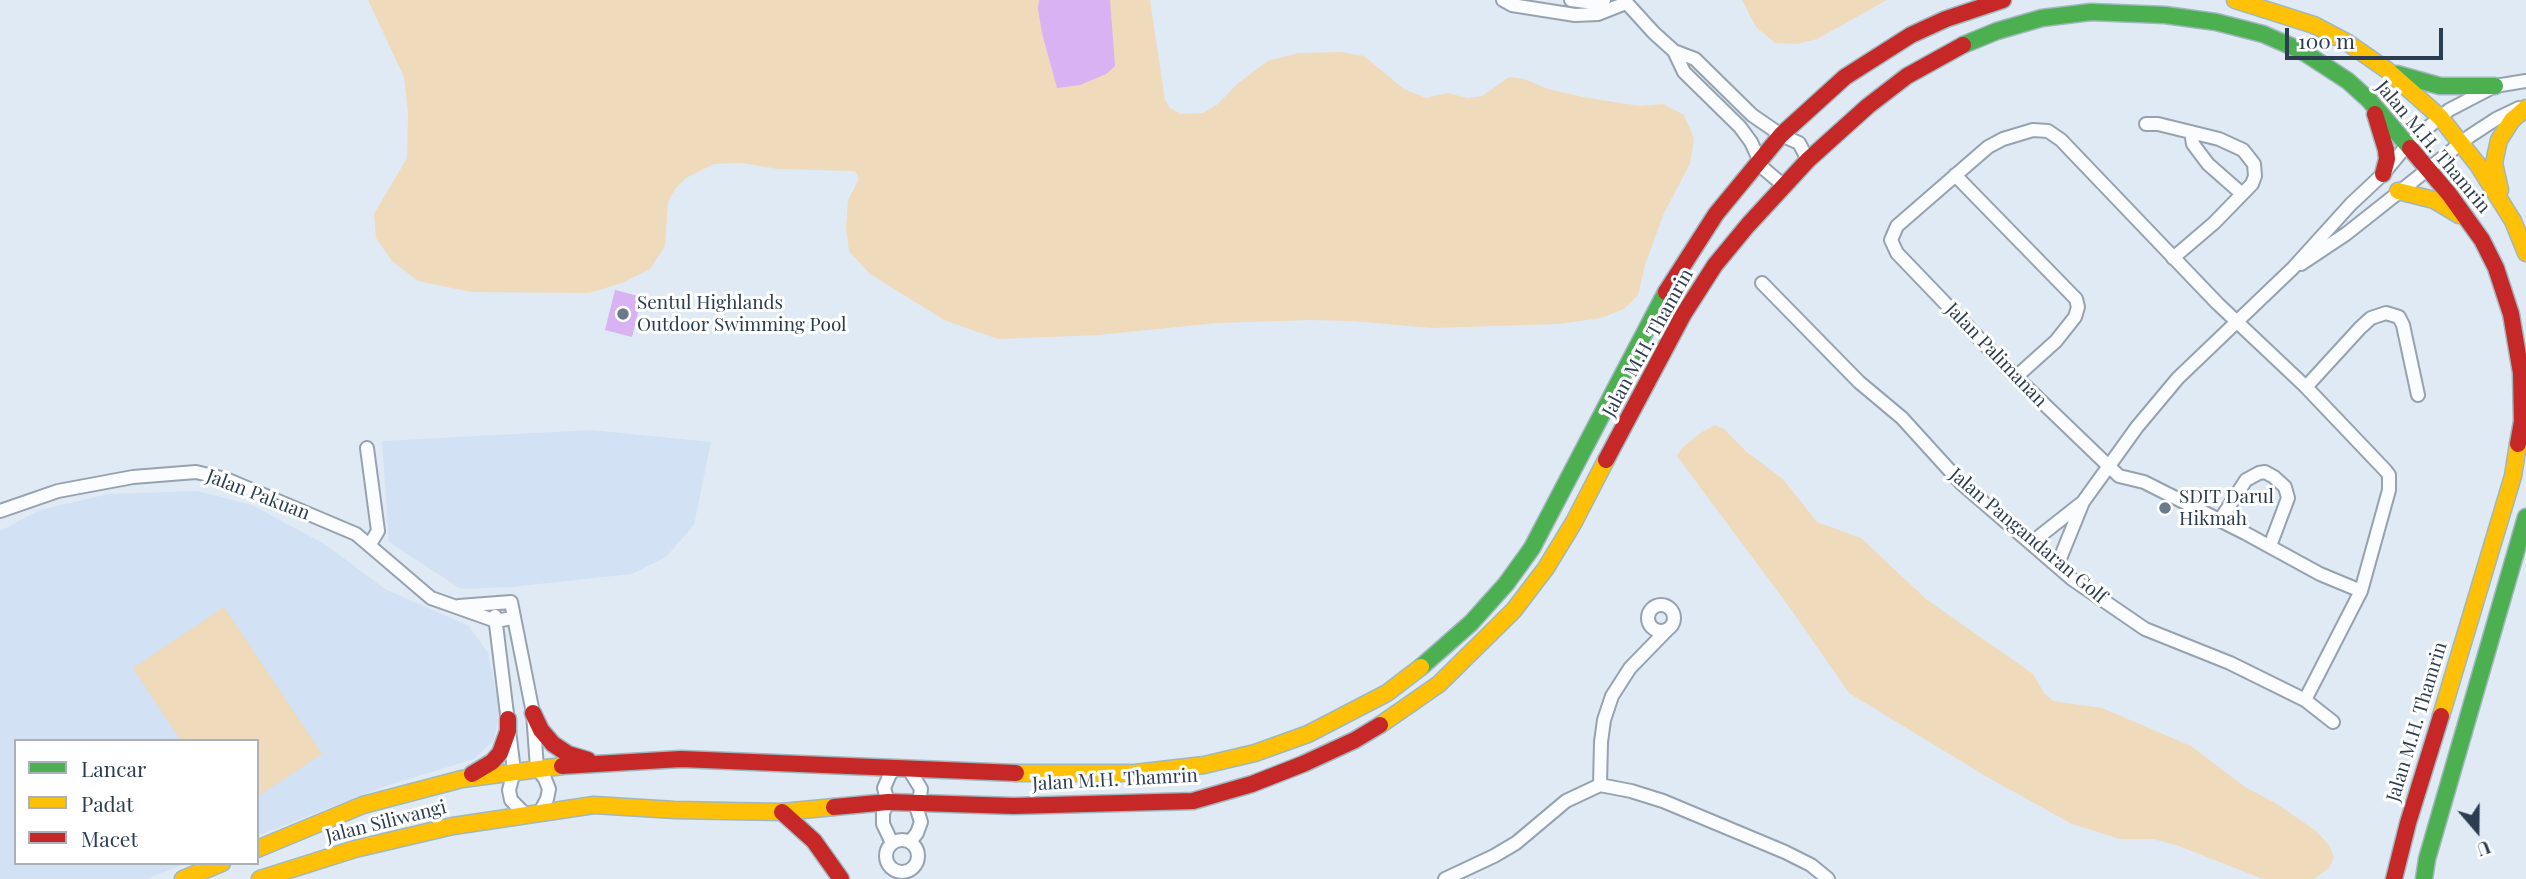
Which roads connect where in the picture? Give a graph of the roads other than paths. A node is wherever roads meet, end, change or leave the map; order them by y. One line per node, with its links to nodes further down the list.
1 (1503, 0): 7 (street)
2 (1571, 0): 3 (street)
3 (1604, 0)
4 (2003, 0): 17 (main road, Jalan M.H. Thamrin)
5 (2235, 0): 9 (main road, Jalan M.H. Thamrin)
6 (1625, 1): 7 (street); 8 (street)
7 (1558, 6)
8 (1674, 51): 17 (street); 20 (street)
9 (2386, 70): 11 (main road); 14 (main road, Jalan M.H. Thamrin)
10 (2526, 80): 11 (street)
11 (2495, 86): 14 (street)
12 (2369, 100): 18 (main road, Jalan M.H. Thamrin); 21 (main road, Jalan M.H. Thamrin); 23 (main road)
13 (2526, 107): 19 (street); 28 (main road)
14 (2440, 117): 18 (street); 19 (main road, Jalan M.H. Thamrin)
15 (2146, 124): 16 (street)
16 (2192, 132): 27 (street); 27 (street)
17 (1781, 135): 20 (main road, Jalan M.H. Thamrin); 21 (street)
18 (2408, 144): 22 (main road, Jalan M.H. Thamrin); 23 (street)
19 (2462, 144): 22 (street); 28 (main road, Jalan M.H. Thamrin)
20 (1759, 159): 25 (street); 60 (main road, Jalan M.H. Thamrin)
21 (1808, 160): 25 (main road, Jalan M.H. Thamrin)
22 (2428, 170): 26 (street); 29 (main road, Jalan M.H. Thamrin)
23 (2383, 174): 32 (street)
24 (1955, 175): 31 (street); 35 (street); 35 (street, Jalan Palimanan)
25 (1783, 185): 65 (main road, Jalan M.H. Thamrin)
26 (2398, 191): 29 (main road); 32 (street)
27 (2241, 193): 31 (street)
28 (2505, 207): 30 (main road, Jalan M.H. Thamrin)
29 (2469, 221): 79 (main road, Jalan M.H. Thamrin)
30 (2526, 253)
31 (2173, 258): 34 (street)
32 (2293, 268): 34 (street)
33 (1762, 283): 44 (street, Jalan Pangandaran Golf)
34 (2236, 320): 36 (street); 39 (street)
35 (2016, 377): 39 (street, Jalan Palimanan)
36 (2306, 387): 37 (street); 48 (street)
37 (2418, 395)
38 (367, 448): 45 (street)
39 (2107, 467): 40 (street); 43 (street)
40 (2083, 502): 44 (street); 47 (street)
41 (0, 511): 45 (street, Jalan Pakuan)
42 (2526, 517): 80 (main road)
43 (2220, 520): 46 (street); 46 (street)
44 (2031, 543): 47 (street, Jalan Pangandaran Golf)
45 (370, 544): 50 (street, Jalan Pakuan)
46 (2270, 546): 48 (street)
47 (2057, 566): 54 (street, Jalan Pangandaran Golf)
48 (2361, 591): 54 (street)
49 (494, 605): 50 (street); 51 (street); 52 (street)
50 (452, 606): 52 (street, Jalan Pakuan)
51 (512, 618): 52 (street); 55 (street)
52 (496, 621): 56 (street)
53 (1667, 630): 63 (street)
54 (2305, 700): 57 (street, Jalan Pangandaran Golf)
55 (533, 713): 58 (main road); 59 (street)
56 (508, 719): 61 (street); 62 (main road)
57 (2333, 722)
58 (604, 762): 59 (main road, Jalan M.H. Thamrin); 60 (main road, Jalan M.H. Thamrin)
59 (537, 768): 61 (main road); 67 (street)
60 (902, 769): 64 (street); 65 (street)
61 (514, 771): 62 (main road, Jalan Siliwangi); 67 (street)
62 (462, 779): 70 (main road, Jalan Siliwangi)
63 (1600, 785): 77 (street); 78 (street)
64 (888, 802): 65 (main road, Jalan M.H. Thamrin); 66 (main road, Jalan M.H. Thamrin); 69 (street)
65 (915, 803): 68 (street)
66 (782, 811): 67 (main road, Jalan M.H. Thamrin); 76 (main road)
67 (532, 813): 75 (main road, Jalan Siliwangi)
68 (910, 842): 69 (street); 72 (street)
69 (892, 843): 73 (street)
70 (259, 848)
71 (217, 865): 74 (main road)
72 (911, 874): 73 (street)
73 (895, 875)
74 (183, 879)
75 (260, 879)
76 (841, 879)
77 (1444, 879)
78 (1828, 879)
79 (2394, 879)
80 (2424, 879)

